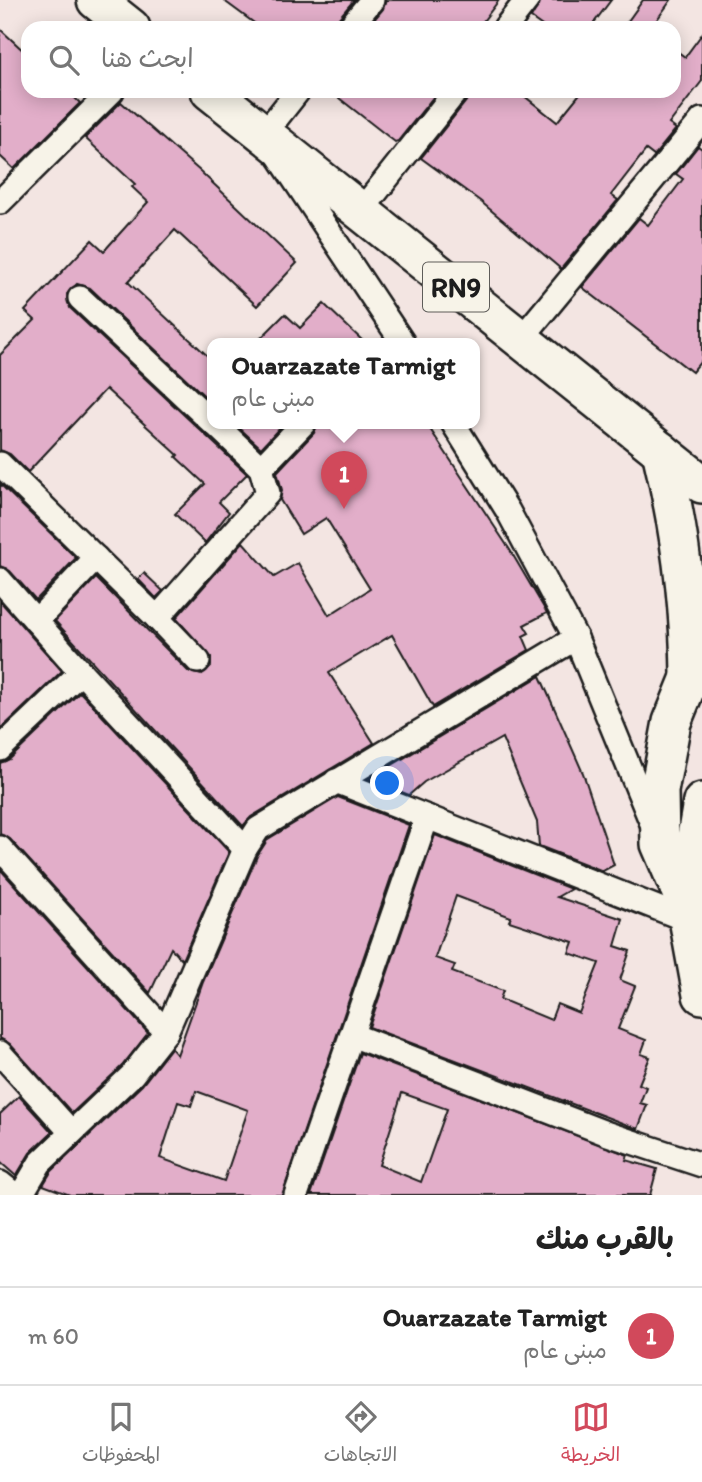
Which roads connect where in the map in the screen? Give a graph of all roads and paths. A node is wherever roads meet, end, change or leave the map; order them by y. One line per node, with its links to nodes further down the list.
1 (372, 0): 3 (street)
2 (527, 0): 4 (street)
3 (355, 21)
4 (510, 21)
5 (105, 98): 11 (street)
6 (219, 98): 10 (main road, RN9)
7 (292, 98): 10 (street)
8 (450, 98): 12 (street)
9 (702, 120): 15 (street)
10 (264, 134): 12 (main road, RN9); 14 (street)
11 (0, 202)
12 (361, 211): 15 (main road, RN9)
13 (80, 298): 16 (street)
14 (393, 338)
15 (521, 339): 20 (main road, RN9)
16 (207, 417)
17 (219, 429): 22 (street)
18 (298, 429): 22 (street)
19 (457, 429): 28 (street)
20 (661, 451): 23 (main road, RN9); 30 (main road)
21 (1, 468): 24 (street)
22 (261, 468): 26 (street)
23 (702, 484)
24 (96, 558): 26 (street); 27 (street)
25 (0, 580): 27 (street)
26 (157, 618): 29 (street)
27 (36, 621): 31 (street)
28 (576, 638): 33 (street); 36 (street)
29 (198, 661)
30 (696, 661): 36 (main road)
31 (81, 672): 32 (street); 38 (street)
32 (0, 749)
33 (336, 781): 35 (street); 38 (street)
34 (702, 802): 39 (main road)
35 (427, 817): 39 (street); 42 (street)
36 (660, 844): 39 (main road)
37 (0, 848): 41 (street)
38 (245, 849): 41 (street)
39 (687, 911): 40 (main road)
40 (702, 995)
41 (166, 1032): 44 (street)
42 (352, 1035): 45 (street); 49 (street)
43 (0, 1053): 44 (street)
44 (71, 1132): 48 (street)
45 (702, 1164)
46 (0, 1183): 47 (street)
47 (15, 1195)
48 (21, 1195)
49 (296, 1195)

